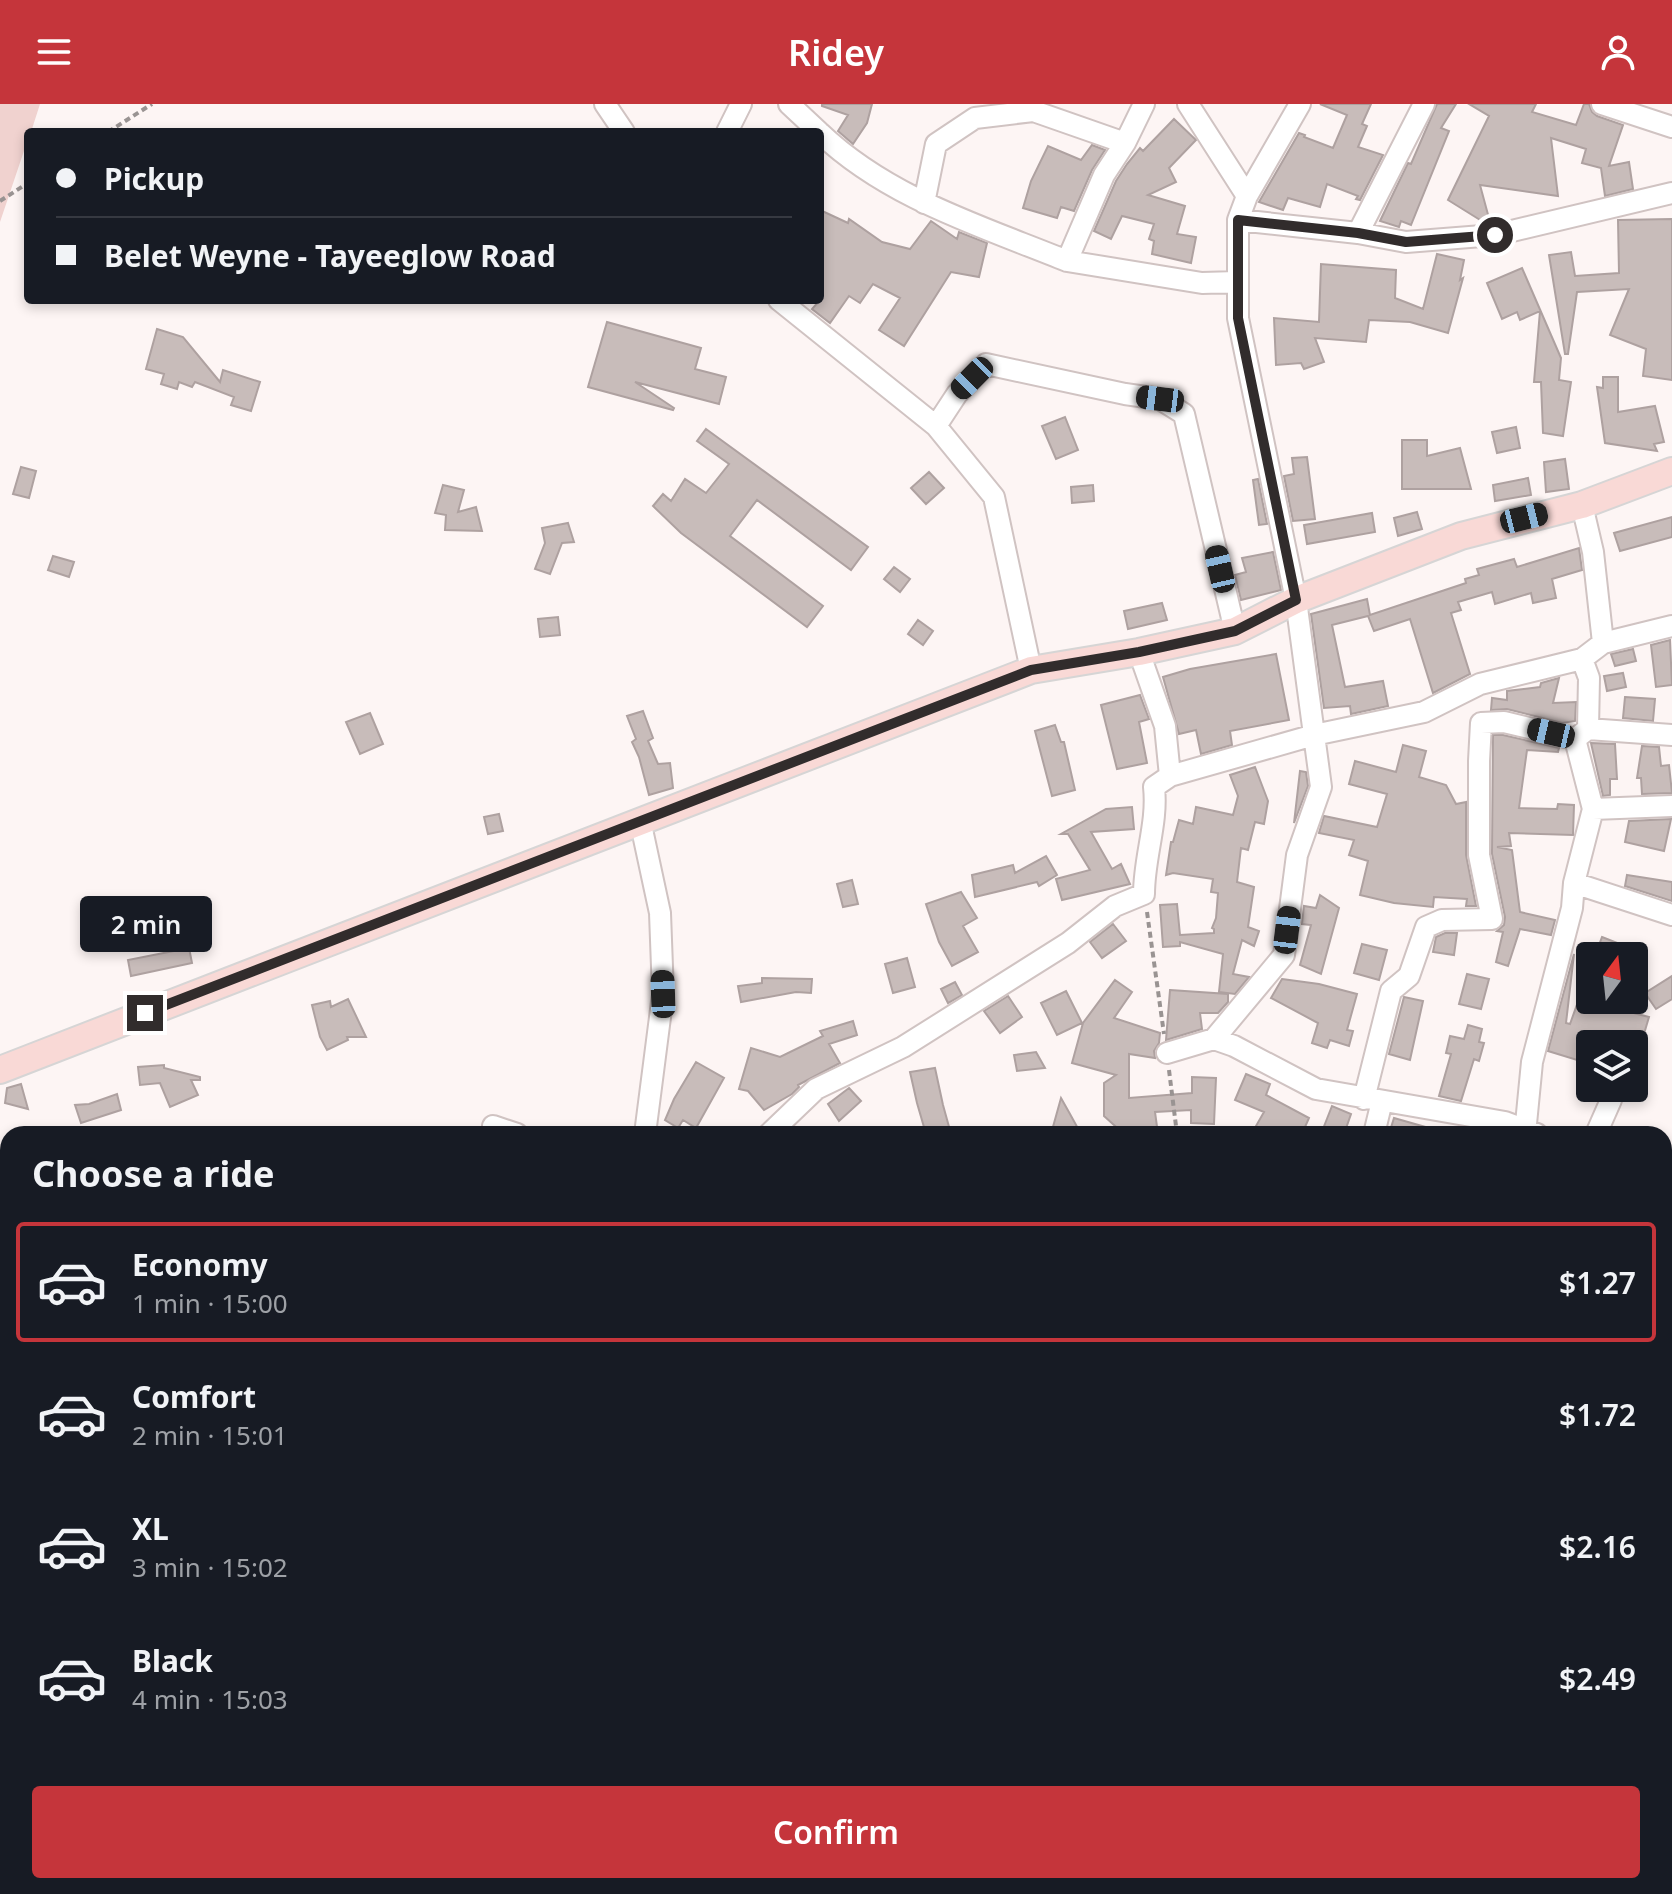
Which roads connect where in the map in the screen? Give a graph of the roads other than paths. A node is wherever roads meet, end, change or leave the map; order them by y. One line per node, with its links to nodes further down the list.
1 (605, 104): 11 (street)
2 (741, 104): 12 (street)
3 (789, 104): 13 (street)
4 (1144, 104): 15 (street)
5 (1188, 104): 17 (street)
6 (1300, 104): 17 (street)
7 (1424, 104): 20 (street)
8 (1602, 104): 10 (street)
9 (1024, 108): 15 (street); 18 (street)
10 (1672, 127)
11 (621, 128)
12 (729, 128)
13 (816, 128)
14 (824, 136): 18 (street)
15 (1125, 143): 21 (street)
16 (1672, 193): 20 (street)
17 (1247, 196): 19 (street)
18 (924, 203): 21 (street)
19 (1238, 220): 20 (street); 22 (street)
20 (1358, 233)
21 (1067, 261): 22 (street)
22 (1237, 282): 27 (street)
23 (784, 304): 24 (street)
24 (936, 426): 29 (street); 33 (street)
25 (1672, 471): 26 (main road)
26 (1582, 505): 27 (main road); 30 (street)
27 (1296, 600): 29 (main road); 37 (street)
28 (1672, 626): 30 (street)
29 (1235, 631): 31 (main road)
30 (1603, 643): 32 (street)
31 (1139, 652): 33 (main road); 39 (street)
32 (1582, 659): 34 (street); 36 (street)
33 (1031, 670): 42 (main road)
34 (1449, 701): 35 (street); 37 (street)
35 (1481, 723): 36 (street); 48 (street)
36 (1581, 734): 38 (street); 41 (street)
37 (1314, 735): 39 (street); 45 (street)
38 (1672, 735)
39 (1170, 776): 51 (street)
40 (1672, 806): 41 (street)
41 (1593, 809): 43 (street)
42 (640, 820): 47 (main road); 50 (street)
43 (1574, 883): 44 (street); 54 (street)
44 (1672, 915)
45 (1214, 1039): 46 (street); 48 (street)
46 (1167, 1053)
47 (0, 1070)
48 (1373, 1100): 52 (street); 53 (street)
49 (1610, 1102): 55 (street)
50 (646, 1126)
51 (777, 1126)
52 (1374, 1126)
53 (1514, 1126)
54 (1529, 1126)
55 (1600, 1126)

